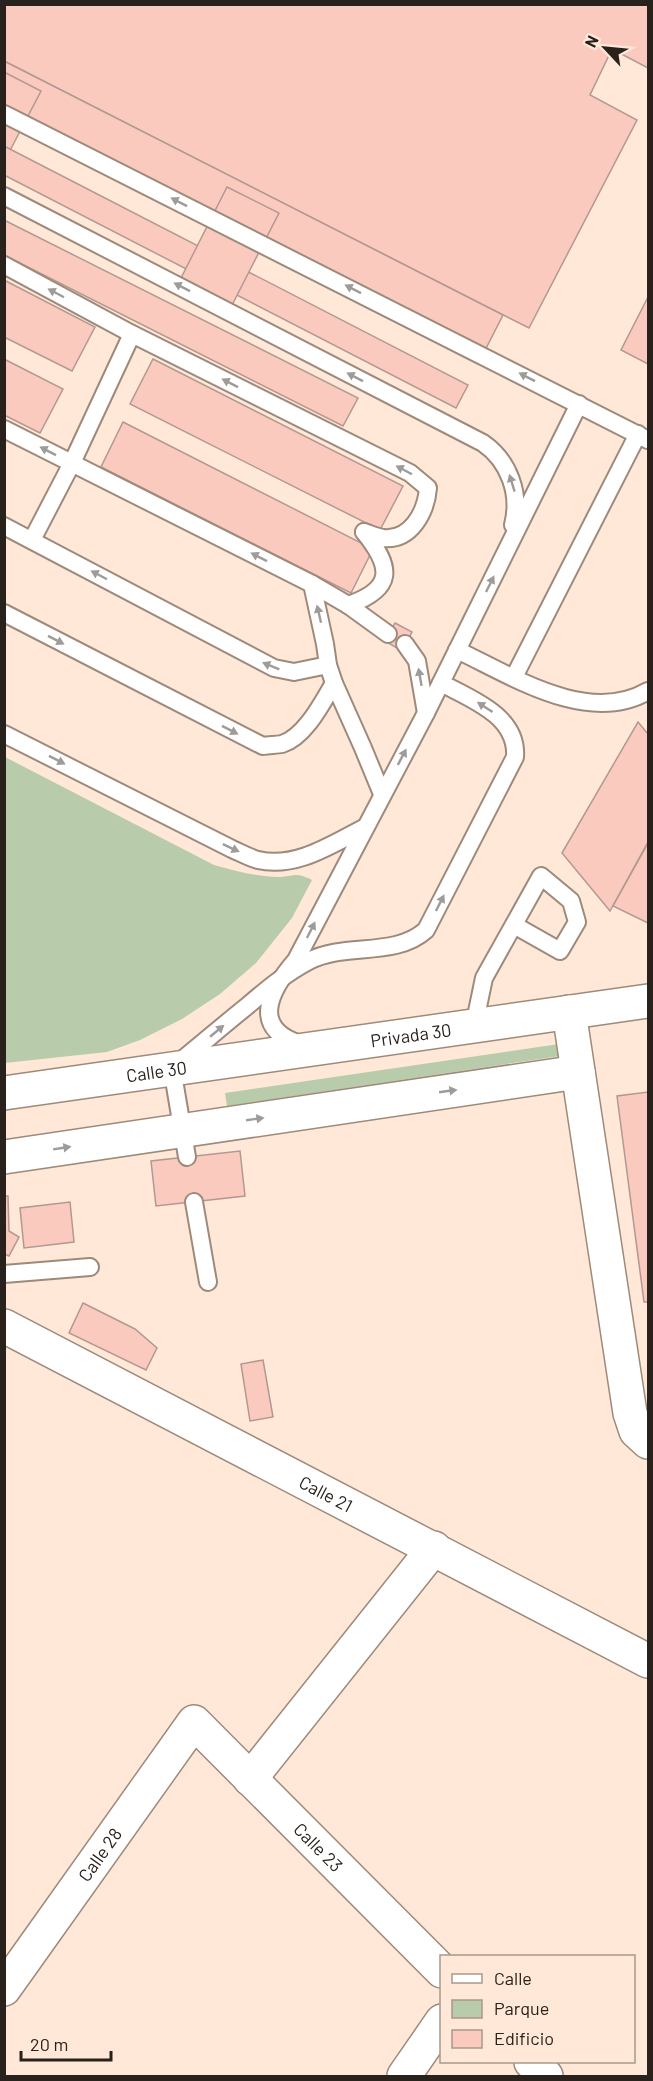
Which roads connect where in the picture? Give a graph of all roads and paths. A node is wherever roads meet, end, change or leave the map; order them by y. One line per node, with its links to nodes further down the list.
1 (4, 114): 5 (lane, one-way to 1)
2 (4, 196): 11 (lane, one-way to 2)
3 (4, 266): 4 (lane, one-way to 3)
4 (132, 334): 8 (lane); 13 (lane, one-way to 4)
5 (579, 404): 7 (lane); 11 (lane)
6 (4, 429): 8 (lane, one-way to 6)
7 (643, 437): 19 (lane)
8 (72, 463): 10 (lane); 12 (lane, one-way to 8)
9 (4, 526): 10 (lane)
10 (32, 540): 18 (lane, one-way to 10)
11 (502, 560): 17 (lane, one-way to 11)
12 (312, 584): 13 (lane); 18 (lane, one-way to 12)
13 (348, 605): 15 (lane)
14 (4, 613): 20 (lane, one-way to 20)
15 (388, 634)
16 (405, 644): 23 (lane, one-way to 16)
17 (457, 650): 19 (lane); 21 (lane)
18 (328, 665): 20 (lane)
19 (514, 677): 22 (lane)
20 (334, 683): 25 (lane)
21 (441, 683): 23 (lane); 28 (lane, one-way to 21)
22 (648, 691)
23 (426, 713): 25 (lane, one-way to 23)
24 (4, 734): 26 (lane, one-way to 26)
25 (382, 794): 26 (lane)
26 (364, 828): 28 (lane, one-way to 26)
27 (514, 925): 31 (lane)
28 (280, 979): 32 (lane); 33 (lane, Calle 30, one-way to 28)
29 (648, 1001): 30 (street, Privada 30)
30 (569, 1012): 31 (street, Privada 30); 34 (street)
31 (474, 1026): 32 (street, Privada 30)
32 (329, 1047): 33 (street, Privada 30)
33 (172, 1068): 35 (street, Calle 30); 36 (lane)
34 (578, 1071): 36 (street, one-way to 34); 43 (street)
35 (4, 1093)
36 (185, 1143): 37 (street, one-way to 36)
37 (4, 1156)
38 (194, 1202): 41 (lane)
39 (90, 1267): 40 (lane)
40 (4, 1274)
41 (208, 1282)
42 (4, 1326): 44 (street, Calle 21)
43 (648, 1442)
44 (434, 1548): 45 (street, Calle 21); 47 (street)
45 (648, 1661)
46 (194, 1722): 47 (street, Calle 23); 49 (street, Calle 28)
47 (250, 1779): 48 (street, Calle 23)
48 (440, 1970)
49 (4, 1989)
50 (440, 2022): 52 (street)
51 (533, 2063): 53 (street)
52 (404, 2076)
53 (546, 2076)

